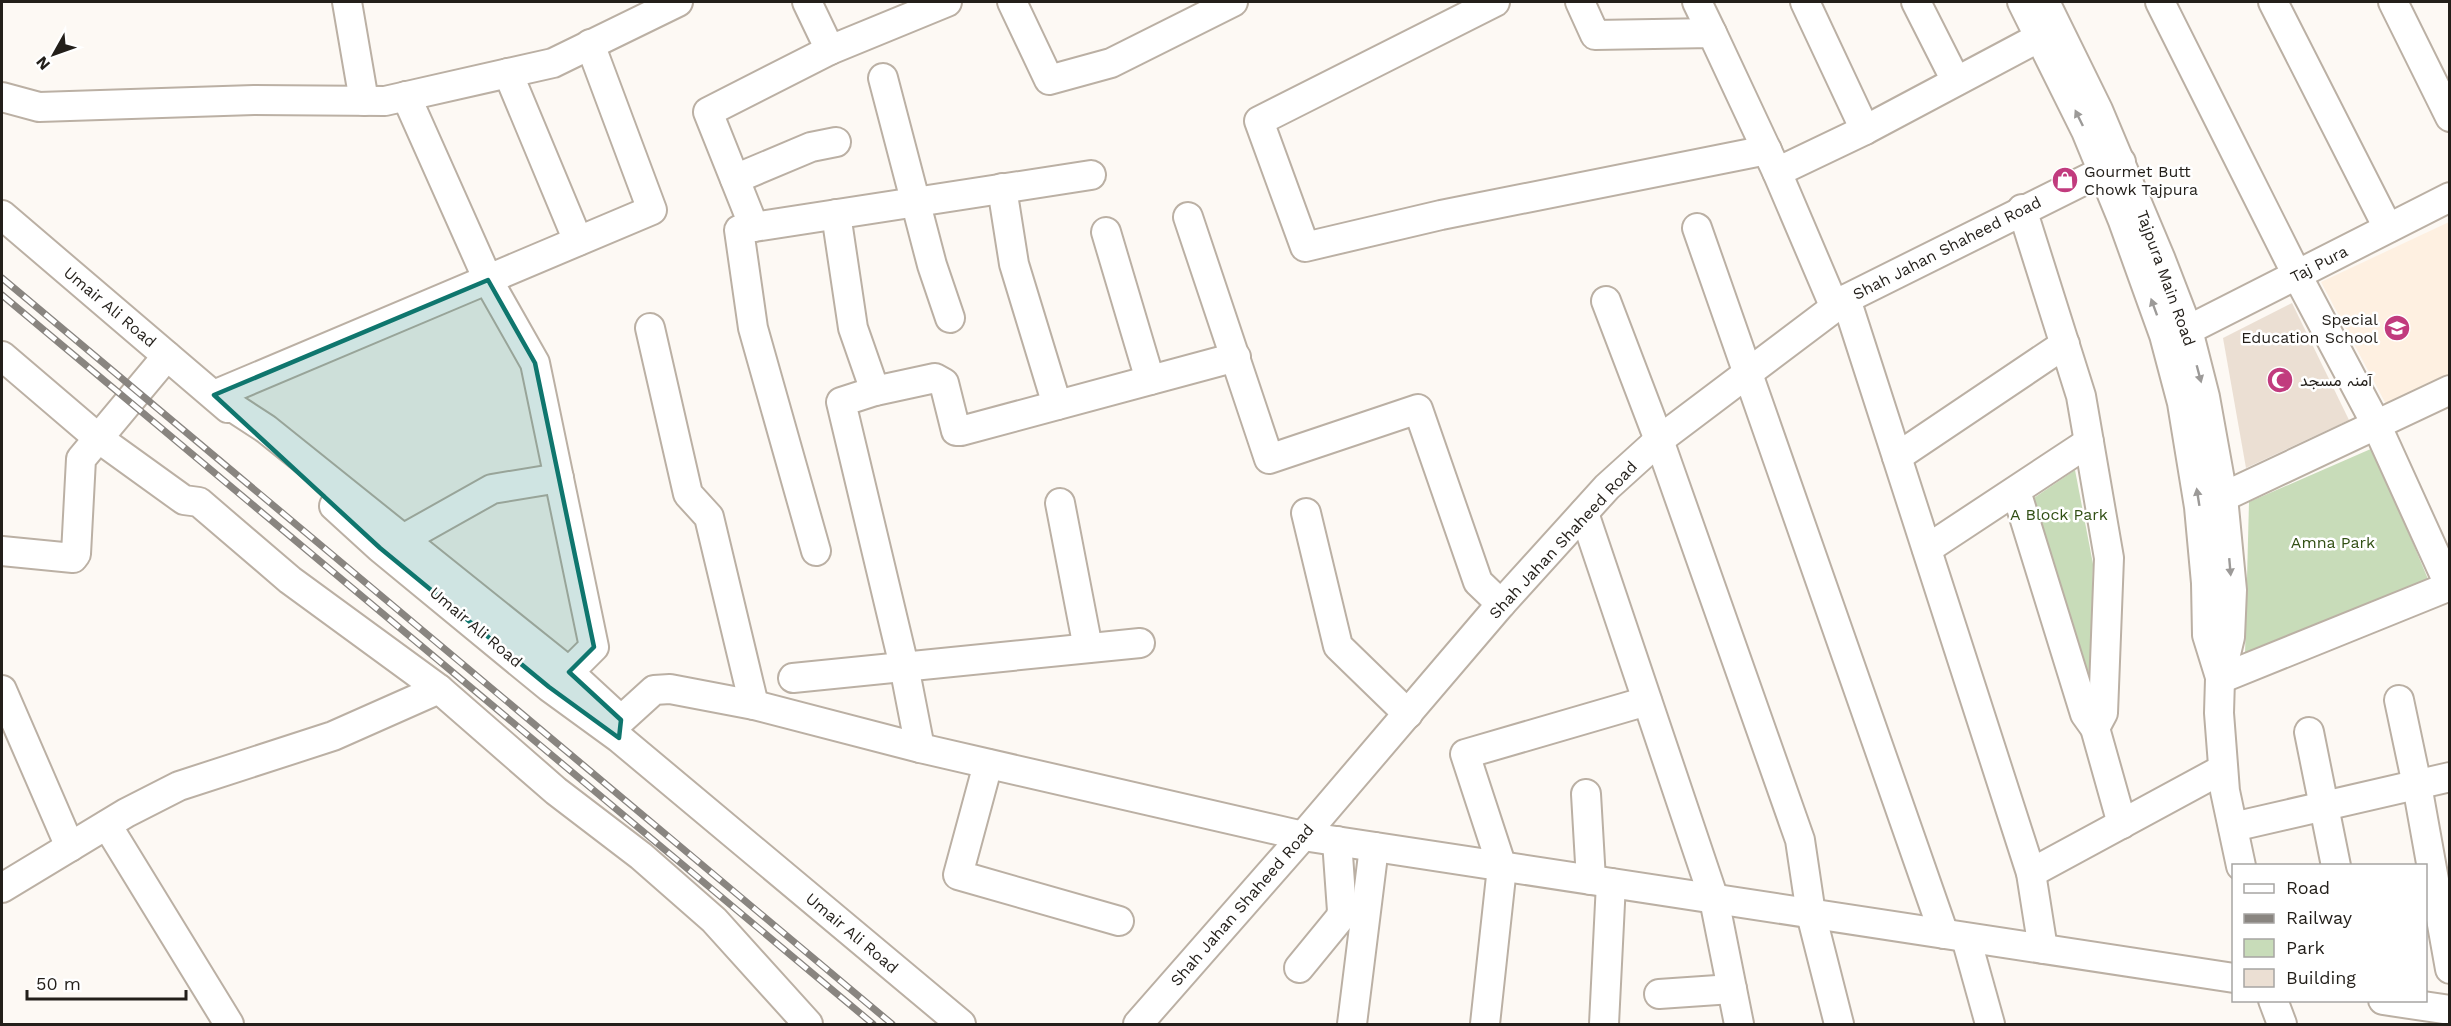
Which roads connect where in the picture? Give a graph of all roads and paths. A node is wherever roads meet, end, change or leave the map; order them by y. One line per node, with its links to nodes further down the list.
1 (347, 2): 26 (street)
2 (678, 2): 19 (street)
3 (807, 2): 20 (street)
4 (947, 2): 20 (street)
5 (1012, 2): 6 (street)
6 (1233, 2)
7 (1495, 2): 30 (street)
8 (1580, 2): 17 (street)
9 (1697, 2): 17 (street)
10 (1804, 2): 28 (street)
11 (1916, 2): 23 (street)
12 (2022, 2): 18 (street, Tajpura Main Road)
13 (2045, 2): 31 (street, Tajpura Main Road)
14 (2160, 2): 46 (street)
15 (2273, 2): 43 (street)
16 (2392, 2): 27 (street)
17 (1712, 33): 30 (street)
18 (2040, 37): 23 (street); 31 (street, Tajpura Main Road, one-way to 18)
19 (591, 44): 21 (street); 45 (street)
20 (830, 50): 33 (street)
21 (508, 73): 24 (street); 45 (street)
22 (883, 78): 36 (street)
23 (1956, 81): 28 (street)
24 (406, 96): 26 (street); 47 (street)
25 (2, 97): 26 (street)
26 (364, 101)
27 (2450, 117)
28 (1865, 130): 30 (street)
29 (836, 142): 33 (street)
30 (1772, 161): 49 (street)
31 (2112, 167): 37 (street, Shah Jahan Shaheed Road); 52 (street, Tajpura Main Road); 85 (street, Tajpura Main Road, one-way to 31)
32 (1091, 175): 34 (street)
33 (735, 179): 41 (street)
34 (1002, 188): 36 (street); 62 (street)
35 (2450, 197): 43 (street, Taj Pura)
36 (917, 202): 38 (street); 50 (street)
37 (2022, 209): 49 (street, Shah Jahan Shaheed Road); 53 (street)
38 (836, 214): 41 (street); 60 (street)
39 (2, 215): 55 (street, Umair Ali Road)
40 (1188, 217): 56 (street)
41 (754, 227): 77 (street)
42 (1697, 228): 57 (street)
43 (2388, 228): 46 (street, Taj Pura)
44 (1106, 232): 58 (street)
45 (578, 241): 47 (street)
46 (2297, 275): 52 (street, Taj Pura); 63 (street)
47 (488, 280): 61 (street); 68 (street)
48 (1606, 302): 65 (street)
49 (1841, 304): 57 (street, Shah Jahan Shaheed Road); 67 (street)
50 (950, 318)
51 (650, 328): 90 (street)
52 (2188, 330): 70 (street, Tajpura Main Road, one-way to 70)
53 (2065, 344): 66 (street); 67 (street)
54 (2, 356): 64 (street)
55 (167, 356): 61 (street, Umair Ali Road); 64 (street)
56 (1236, 357): 58 (street); 79 (street)
57 (1746, 373): 65 (street, Shah Jahan Shaheed Road); 118 (street)
58 (1150, 380): 62 (street)
59 (2450, 390): 63 (street)
60 (875, 391): 62 (street); 82 (street)
61 (214, 395): 74 (street); 93 (street, Umair Ali Road)
62 (1057, 405)
63 (2376, 424): 70 (street); 78 (street)
64 (98, 438): 76 (street); 86 (street)
65 (1659, 440): 73 (street, Shah Jahan Shaheed Road); 116 (street)
66 (2089, 442): 69 (street); 92 (street)
67 (1897, 457): 75 (street)
68 (559, 478): 74 (street); 83 (street)
69 (2016, 491): 75 (street); 92 (street)
70 (2223, 497): 85 (street, Tajpura Main Road, one-way to 85)
71 (1060, 503): 81 (street)
72 (1306, 513): 91 (street)
73 (1584, 513): 79 (street, Shah Jahan Shaheed Road); 89 (street)
74 (403, 539): 83 (street)
75 (1927, 549): 112 (street)
76 (2, 551)
77 (816, 551)
78 (2449, 587): 85 (street)
79 (1501, 604): 91 (street, Shah Jahan Shaheed Road)
80 (1140, 643): 81 (street)
81 (1088, 648): 82 (street)
82 (904, 666): 84 (street); 95 (street)
83 (569, 672): 93 (street)
84 (793, 678)
85 (2220, 679): 97 (street, Tajpura Main Road)
86 (439, 689): 103 (street); 131 (street)
87 (2, 690): 107 (street)
88 (2399, 700): 99 (street)
89 (1647, 701): 111 (street); 115 (street)
90 (754, 705): 93 (street); 95 (street)
91 (1408, 714): 105 (street, Shah Jahan Shaheed Road)
92 (2095, 728): 102 (street)
93 (620, 729): 132 (street, Umair Ali Road)
94 (2309, 732): 101 (street)
95 (920, 748): 96 (street)
96 (988, 764): 105 (street); 117 (street)
97 (2223, 769): 102 (street); 104 (street, Tajpura Main Road)
98 (2450, 777): 99 (street)
99 (2418, 785): 101 (street); 121 (street)
100 (1586, 794): 113 (street)
101 (2325, 806): 104 (street); 110 (street)
102 (2122, 824): 112 (street)
103 (107, 825): 107 (street); 130 (street)
104 (2233, 827): 109 (street, Tajpura Main Road)
105 (1304, 836): 106 (street); 133 (street, Shah Jahan Shaheed Road)
106 (1337, 841): 108 (street); 120 (street)
107 (70, 847): 114 (street)
108 (1374, 847): 111 (street); 129 (street)
109 (2241, 864)
110 (2336, 864)
111 (1502, 867): 113 (street); 135 (street)
112 (2031, 873): 119 (street)
113 (1601, 882): 115 (street); 136 (street)
114 (2, 888)
115 (1714, 899): 116 (street); 123 (street)
116 (1811, 914): 118 (street); 138 (street)
117 (1119, 921)
118 (1955, 936): 119 (street); 139 (street)
119 (2043, 949): 122 (street)
120 (1299, 968)
121 (2450, 969)
122 (2232, 978)
123 (1732, 989): 124 (street); 137 (street)
124 (1659, 994)
125 (2274, 1002): 140 (street)
126 (2383, 1002): 141 (street)
127 (2396, 1002): 128 (street)
128 (2450, 1010)
129 (1353, 1013): 134 (street)
130 (229, 1024)
131 (808, 1024)
132 (961, 1024)
133 (1138, 1024)
134 (1337, 1024)
135 (1485, 1024)
136 (1604, 1024)
137 (1739, 1024)
138 (1839, 1024)
139 (1990, 1024)
140 (2282, 1024)
141 (2389, 1024)

